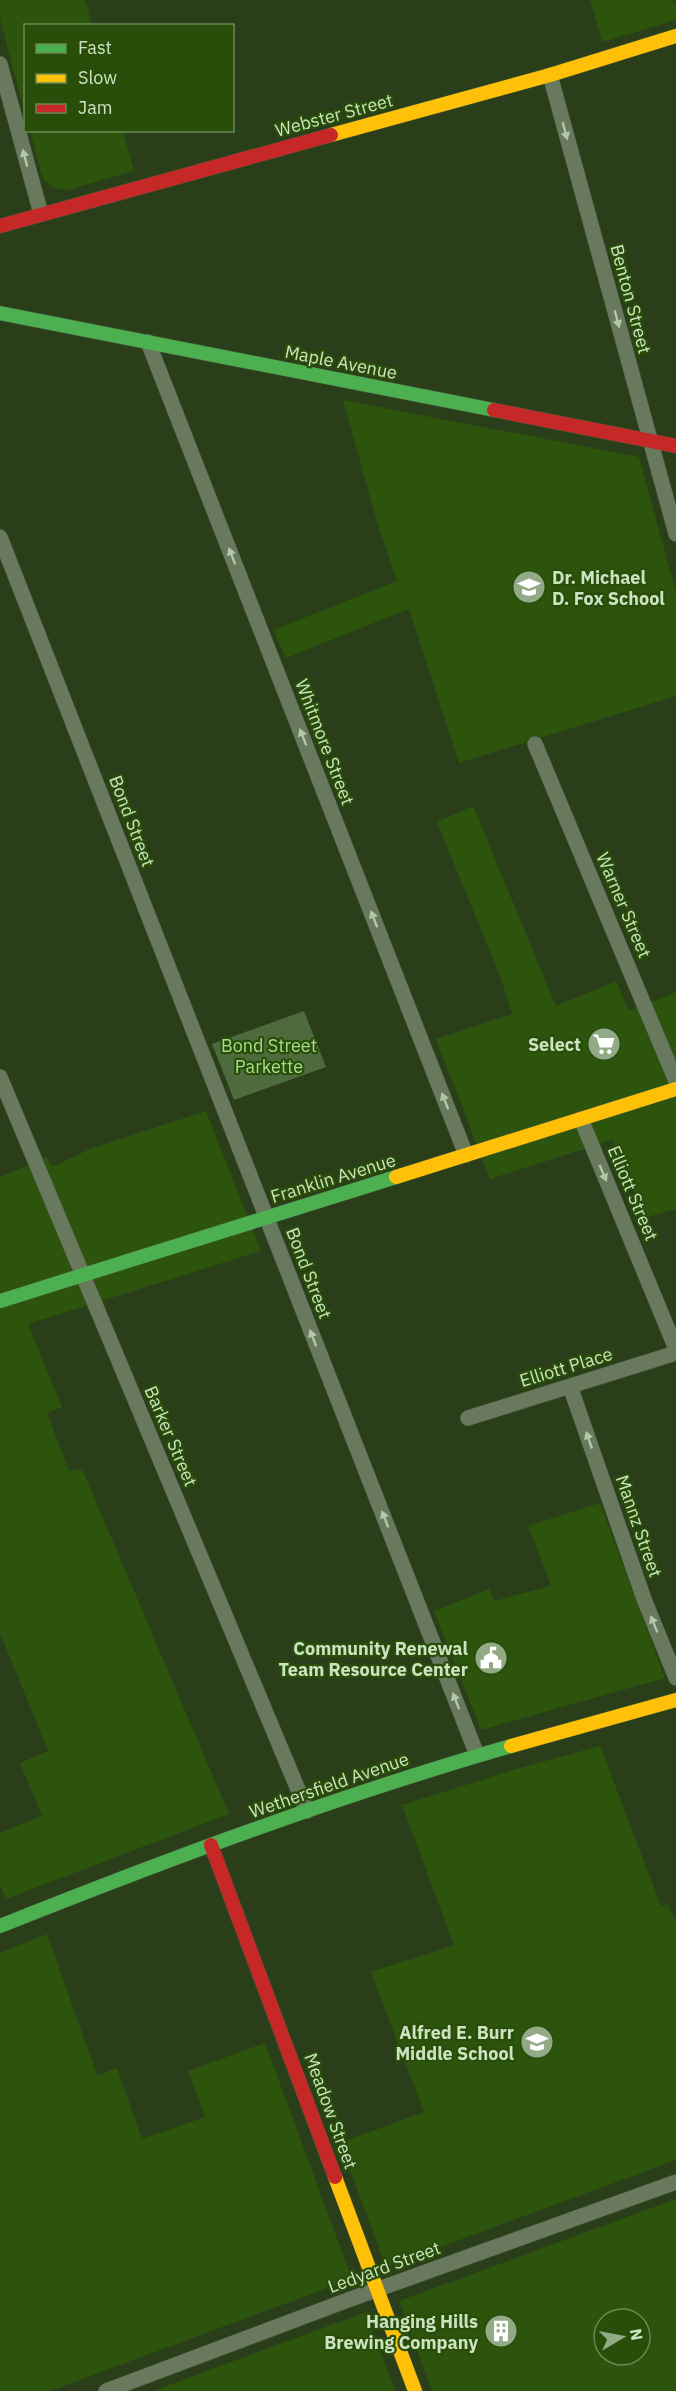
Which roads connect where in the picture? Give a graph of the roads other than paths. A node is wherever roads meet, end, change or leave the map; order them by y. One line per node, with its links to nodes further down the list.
1 (676, 36): 3 (main road, Webster Street)
2 (0, 64): 4 (street, one-way to 2)
3 (550, 75): 4 (main road, Webster Street); 8 (street, Benton Street, one-way to 8)
4 (41, 214): 5 (main road, Webster Street)
5 (0, 226)
6 (0, 313): 7 (main road, Maple Avenue)
7 (148, 342): 8 (main road, Maple Avenue); 17 (street, Whitmore Street, one-way to 7)
8 (650, 441): 9 (main road, Maple Avenue); 10 (street, Benton Street)
9 (676, 446)
10 (676, 534)
11 (0, 537): 18 (street, Bond Street)
12 (535, 744): 14 (street, Warner Street)
13 (0, 1077): 19 (street, Barker Street)
14 (676, 1081)
15 (676, 1089): 16 (main road, Franklin Avenue)
16 (581, 1119): 17 (main road, Franklin Avenue); 21 (street, Elliott Street, one-way to 21)
17 (466, 1155): 18 (main road, Franklin Avenue)
18 (267, 1218): 19 (main road, Franklin Avenue); 26 (street, Bond Street, one-way to 18)
19 (83, 1275): 20 (main road, Franklin Avenue); 27 (street, Barker Street)
20 (0, 1301)
21 (676, 1351): 22 (street, Elliott Place)
22 (570, 1386): 23 (street, Elliott Place); 24 (street, Mannz Street, one-way to 22)
23 (468, 1418)
24 (676, 1678)
25 (676, 1700): 26 (main road, Wethersfield Avenue)
26 (477, 1755): 27 (main road, Wethersfield Avenue)
27 (307, 1811): 28 (main road, Wethersfield Avenue)
28 (211, 1845): 29 (main road, Wethersfield Avenue); 31 (main road, Meadow Street)
29 (0, 1926)
30 (676, 2182): 31 (street, Ledyard Street)
31 (377, 2290): 32 (street, Ledyard Street); 33 (main road, Meadow Street)
32 (106, 2391)
33 (415, 2391)

